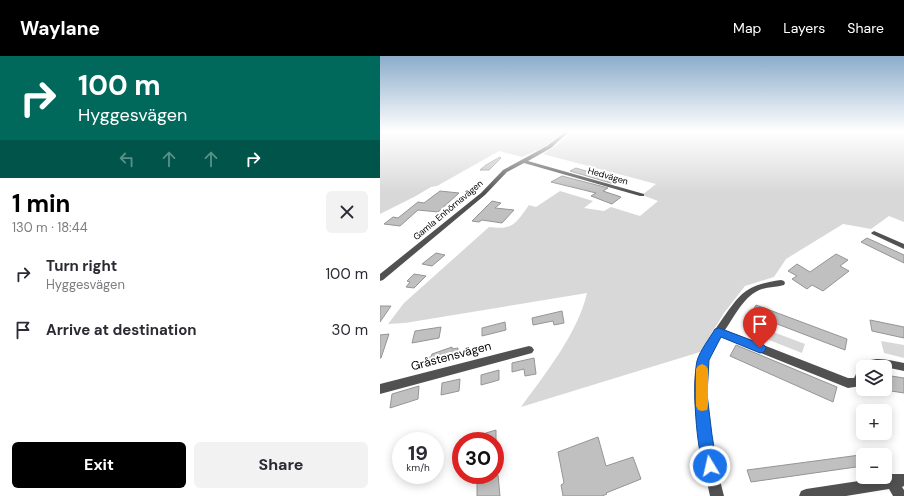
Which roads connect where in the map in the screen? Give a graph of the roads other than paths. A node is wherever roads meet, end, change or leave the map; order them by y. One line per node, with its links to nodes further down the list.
1 (538, 153): 2 (street, Gamla Enhörnavägen)
2 (522, 161): 3 (street, Hedvägen); 6 (street, Gamla Enhörnavägen)
3 (642, 195)
4 (874, 233): 5 (street)
5 (904, 247)
6 (380, 278)
7 (782, 283): 8 (street)
8 (719, 332): 12 (street); 15 (street)
9 (529, 350): 13 (street, Gråstensvägen)
10 (892, 364): 11 (street)
11 (904, 367)
12 (856, 382)
13 (380, 389)
14 (898, 480): 16 (street); 17 (street)
15 (717, 496)
16 (806, 496)
17 (900, 496)

